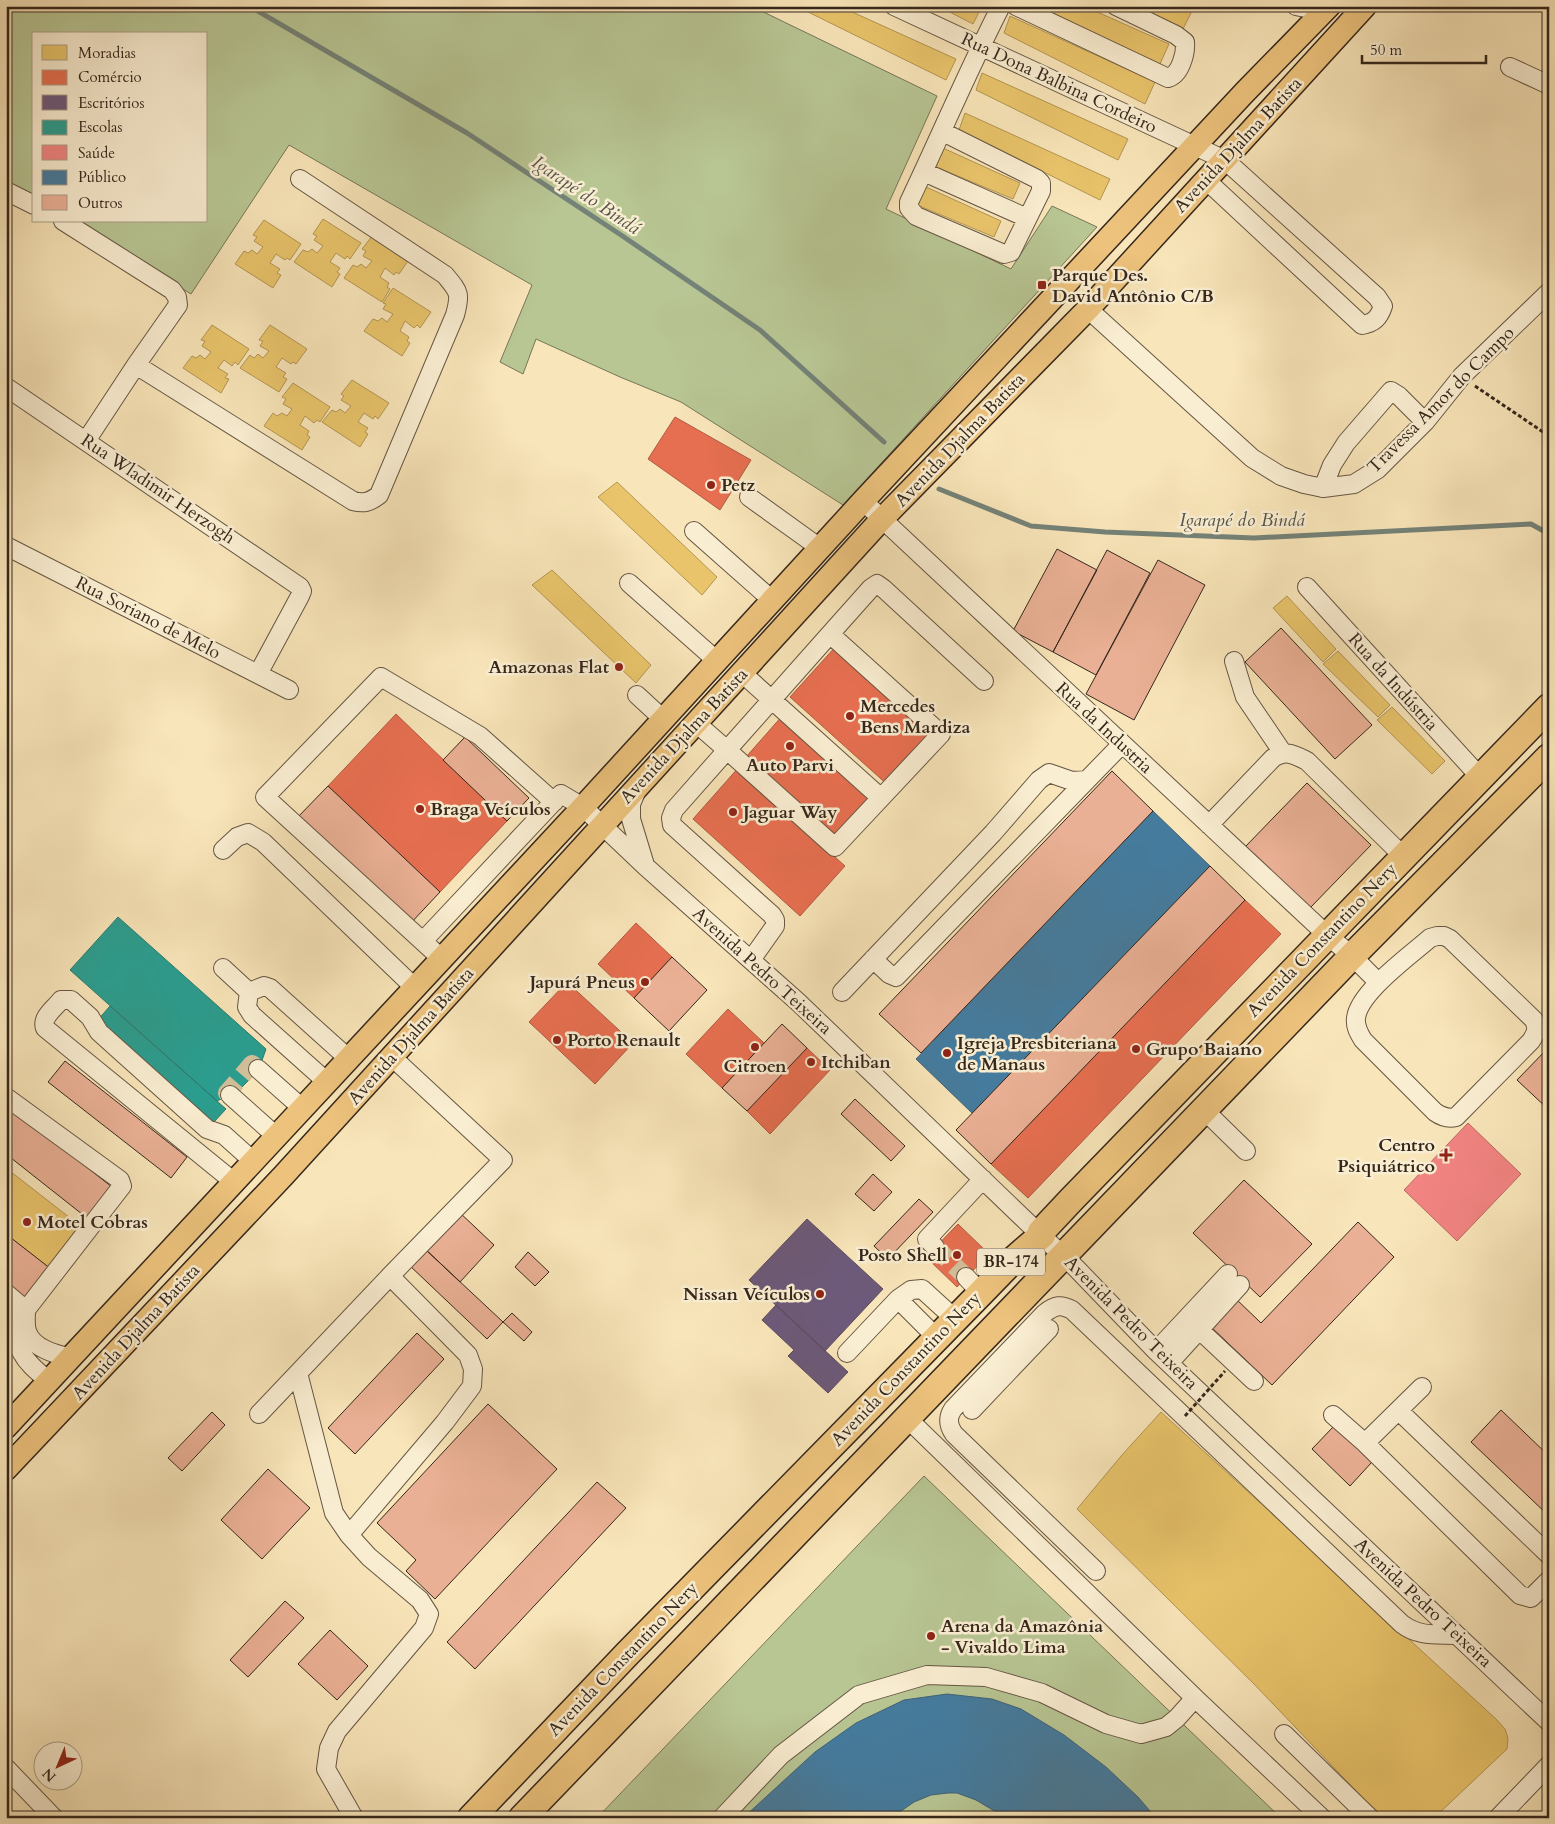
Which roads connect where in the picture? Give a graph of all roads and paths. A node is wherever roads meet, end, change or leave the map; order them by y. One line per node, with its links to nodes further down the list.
1 (894, 6): 8 (street, Rua Dona Balbina Cordeiro)
2 (1001, 6): 8 (street)
3 (1016, 6): 4 (street)
4 (1116, 6)
5 (1296, 6): 7 (street)
6 (1365, 6): 13 (main road, Avenida Djalma Batista)
7 (1326, 9): 12 (main road, Avenida Djalma Batista)
8 (981, 46): 11 (street); 12 (street, Rua Dona Balbina Cordeiro)
9 (1510, 67): 10 (street)
10 (1549, 84)
11 (943, 132): 14 (street); 19 (street)
12 (1194, 146): 13 (street, Rua Dona Balbina Cordeiro); 31 (main road, Avenida Djalma Batista)
13 (1224, 160): 16 (main road, Avenida Djalma Batista); 16 (street, Rua Dona Balbina Cordeiro)
14 (924, 172): 19 (street); 19 (street)
15 (300, 179): 23 (street)
16 (1206, 180): 22 (main road, Avenida Djalma Batista)
17 (6, 192): 18 (street)
18 (32, 204)
19 (1027, 218)
20 (64, 222): 23 (street)
21 (1549, 292): 24 (street, Travessa Amor do Campo)
22 (1088, 309): 29 (street, Travessa Amor do Campo); 32 (main road, Avenida Djalma Batista)
23 (136, 365): 28 (street)
24 (1462, 376): 26 (street, Travessa Amor do Campo); 27 (path)
25 (6, 387): 28 (street, Rua Wladimir Herzogh)
26 (1425, 422): 29 (street, Travessa Amor do Campo); 29 (street)
27 (1549, 436)
28 (86, 441): 43 (street, Rua Wladimir Herzogh)
29 (1323, 488)
30 (749, 497): 35 (street)
31 (863, 502): 32 (street, Rua da Industria); 35 (main road, Avenida Djalma Batista)
32 (882, 520): 42 (main road, Avenida Djalma Batista); 51 (street, Rua da Industria)
33 (694, 531): 38 (street)
34 (6, 546): 43 (street, Rua Soriano de Melo)
35 (820, 548): 38 (main road, Avenida Djalma Batista)
36 (629, 583): 40 (street)
37 (1307, 587): 55 (street, Rua da Indústria)
38 (772, 600): 40 (main road, Avenida Djalma Batista)
39 (830, 634): 44 (street); 47 (street); 58 (street)
40 (716, 660): 49 (main road, Avenida Djalma Batista)
41 (1234, 661): 53 (street)
42 (742, 673): 47 (street); 50 (main road, Avenida Djalma Batista)
43 (258, 674): 45 (street, Rua Soriano de Melo)
44 (984, 681)
45 (289, 690)
46 (637, 695): 49 (street)
47 (772, 700): 52 (street); 58 (street)
48 (1549, 707): 55 (highway, Avenida Constantino Nery / BR-174)
49 (663, 719): 60 (main road, Avenida Djalma Batista)
50 (696, 723): 52 (street); 57 (main road, Avenida Djalma Batista)
51 (1122, 744): 56 (street); 62 (street, Rua da Industria)
52 (727, 750): 58 (street); 71 (street)
53 (1283, 752): 62 (street); 64 (street)
54 (1549, 757): 68 (highway, Avenida Constantino Nery / BR-174)
55 (1480, 777): 64 (highway, Avenida Constantino Nery / BR-174)
56 (1087, 780): 70 (street); 70 (street)
57 (640, 784): 61 (main road, Avenida Djalma Batista); 65 (street)
58 (881, 798)
59 (554, 802): 60 (street, Avenida Pedro Teixeira); 67 (street); 67 (street)
60 (583, 807): 61 (street, Avenida Pedro Teixeira); 69 (main road, Avenida Djalma Batista)
61 (602, 825): 65 (street, Avenida Pedro Teixeira); 77 (main road, Avenida Djalma Batista)
62 (1209, 825): 66 (street, Rua da Industria)
63 (222, 850): 74 (street)
64 (1403, 856): 66 (highway, Avenida Constantino Nery / BR-174)
65 (645, 866): 71 (street, Avenida Pedro Teixeira)
66 (1327, 935): 68 (street, Rua da Industria); 92 (highway, Avenida Constantino Nery / BR-174)
67 (423, 941): 69 (street)
68 (1352, 956): 73 (street, Rua da Industria); 84 (highway, Avenida Constantino Nery / BR-174)
69 (442, 959): 74 (main road, Avenida Djalma Batista)
70 (873, 959): 76 (street)
71 (751, 960): 90 (street, Avenida Pedro Teixeira)
72 (223, 968): 75 (street)
73 (1378, 982): 73 (street)
74 (415, 988): 78 (main road, Avenida Djalma Batista)
75 (249, 992): 78 (street); 80 (street)
76 (842, 992)
77 (392, 1057): 95 (street); 120 (main road, Avenida Djalma Batista)
78 (348, 1059): 80 (main road, Avenida Djalma Batista)
79 (258, 1069): 83 (street)
80 (327, 1082): 83 (main road, Avenida Djalma Batista)
81 (230, 1095): 86 (street)
82 (6, 1097): 98 (street)
83 (302, 1108): 86 (main road, Avenida Djalma Batista)
84 (1204, 1110): 87 (street); 94 (highway, Avenida Constantino Nery / BR-174)
85 (218, 1133): 88 (street); 88 (street); 89 (street)
86 (276, 1136): 89 (main road, Avenida Djalma Batista)
87 (1246, 1151)
88 (200, 1154): 91 (street)
89 (253, 1161): 91 (main road, Avenida Djalma Batista)
90 (983, 1179): 92 (street, Avenida Pedro Teixeira); 93 (street)
91 (234, 1182): 105 (main road, Avenida Djalma Batista)
92 (1042, 1235): 94 (street, Avenida Pedro Teixeira); 99 (highway, Avenida Constantino Nery / BR-174)
93 (935, 1247)
94 (1064, 1255): 103 (street, Avenida Pedro Teixeira); 117 (highway, Avenida Constantino Nery / BR-174)
95 (390, 1276): 108 (street); 121 (street)
96 (1234, 1280): 100 (street)
97 (898, 1300): 99 (street); 102 (street); 104 (street)
98 (14, 1307): 105 (street); 109 (street)
99 (955, 1319): 102 (highway, Avenida Constantino Nery / BR-174)
100 (1193, 1324): 103 (street); 106 (street); 110 (street)
101 (1049, 1329): 112 (street)
102 (937, 1338): 133 (highway, Avenida Constantino Nery / BR-174)
103 (1156, 1351): 106 (street, Avenida Pedro Teixeira)
104 (847, 1353)
105 (71, 1358): 109 (main road, Avenida Djalma Batista)
106 (1170, 1362): 125 (street, Avenida Pedro Teixeira)
107 (1225, 1370): 116 (path, bridge)
108 (298, 1373): 114 (street); 121 (street)
109 (49, 1381): 118 (main road, Avenida Djalma Batista)
110 (1254, 1381)
111 (1422, 1387): 113 (street)
112 (972, 1410)
113 (1399, 1412): 119 (street); 122 (street)
114 (259, 1414)
115 (1333, 1415): 119 (street)
116 (1185, 1416)
117 (907, 1418): 126 (street); 134 (highway, Avenida Constantino Nery / BR-174)
118 (6, 1427)
119 (1366, 1443): 124 (street)
120 (6, 1470)
121 (349, 1535): 132 (street)
122 (1549, 1555)
123 (1096, 1571): 125 (street)
124 (1549, 1580)
125 (1456, 1635): 127 (street, Avenida Pedro Teixeira)
126 (1195, 1698): 135 (street); 136 (street)
127 (1547, 1716)
128 (1284, 1734): 137 (street)
129 (1549, 1765): 138 (street)
130 (6, 1768): 131 (street)
131 (54, 1818)
132 (354, 1818)
133 (471, 1818)
134 (522, 1818)
135 (722, 1818)
136 (1322, 1818)
137 (1370, 1818)
138 (1498, 1818)

